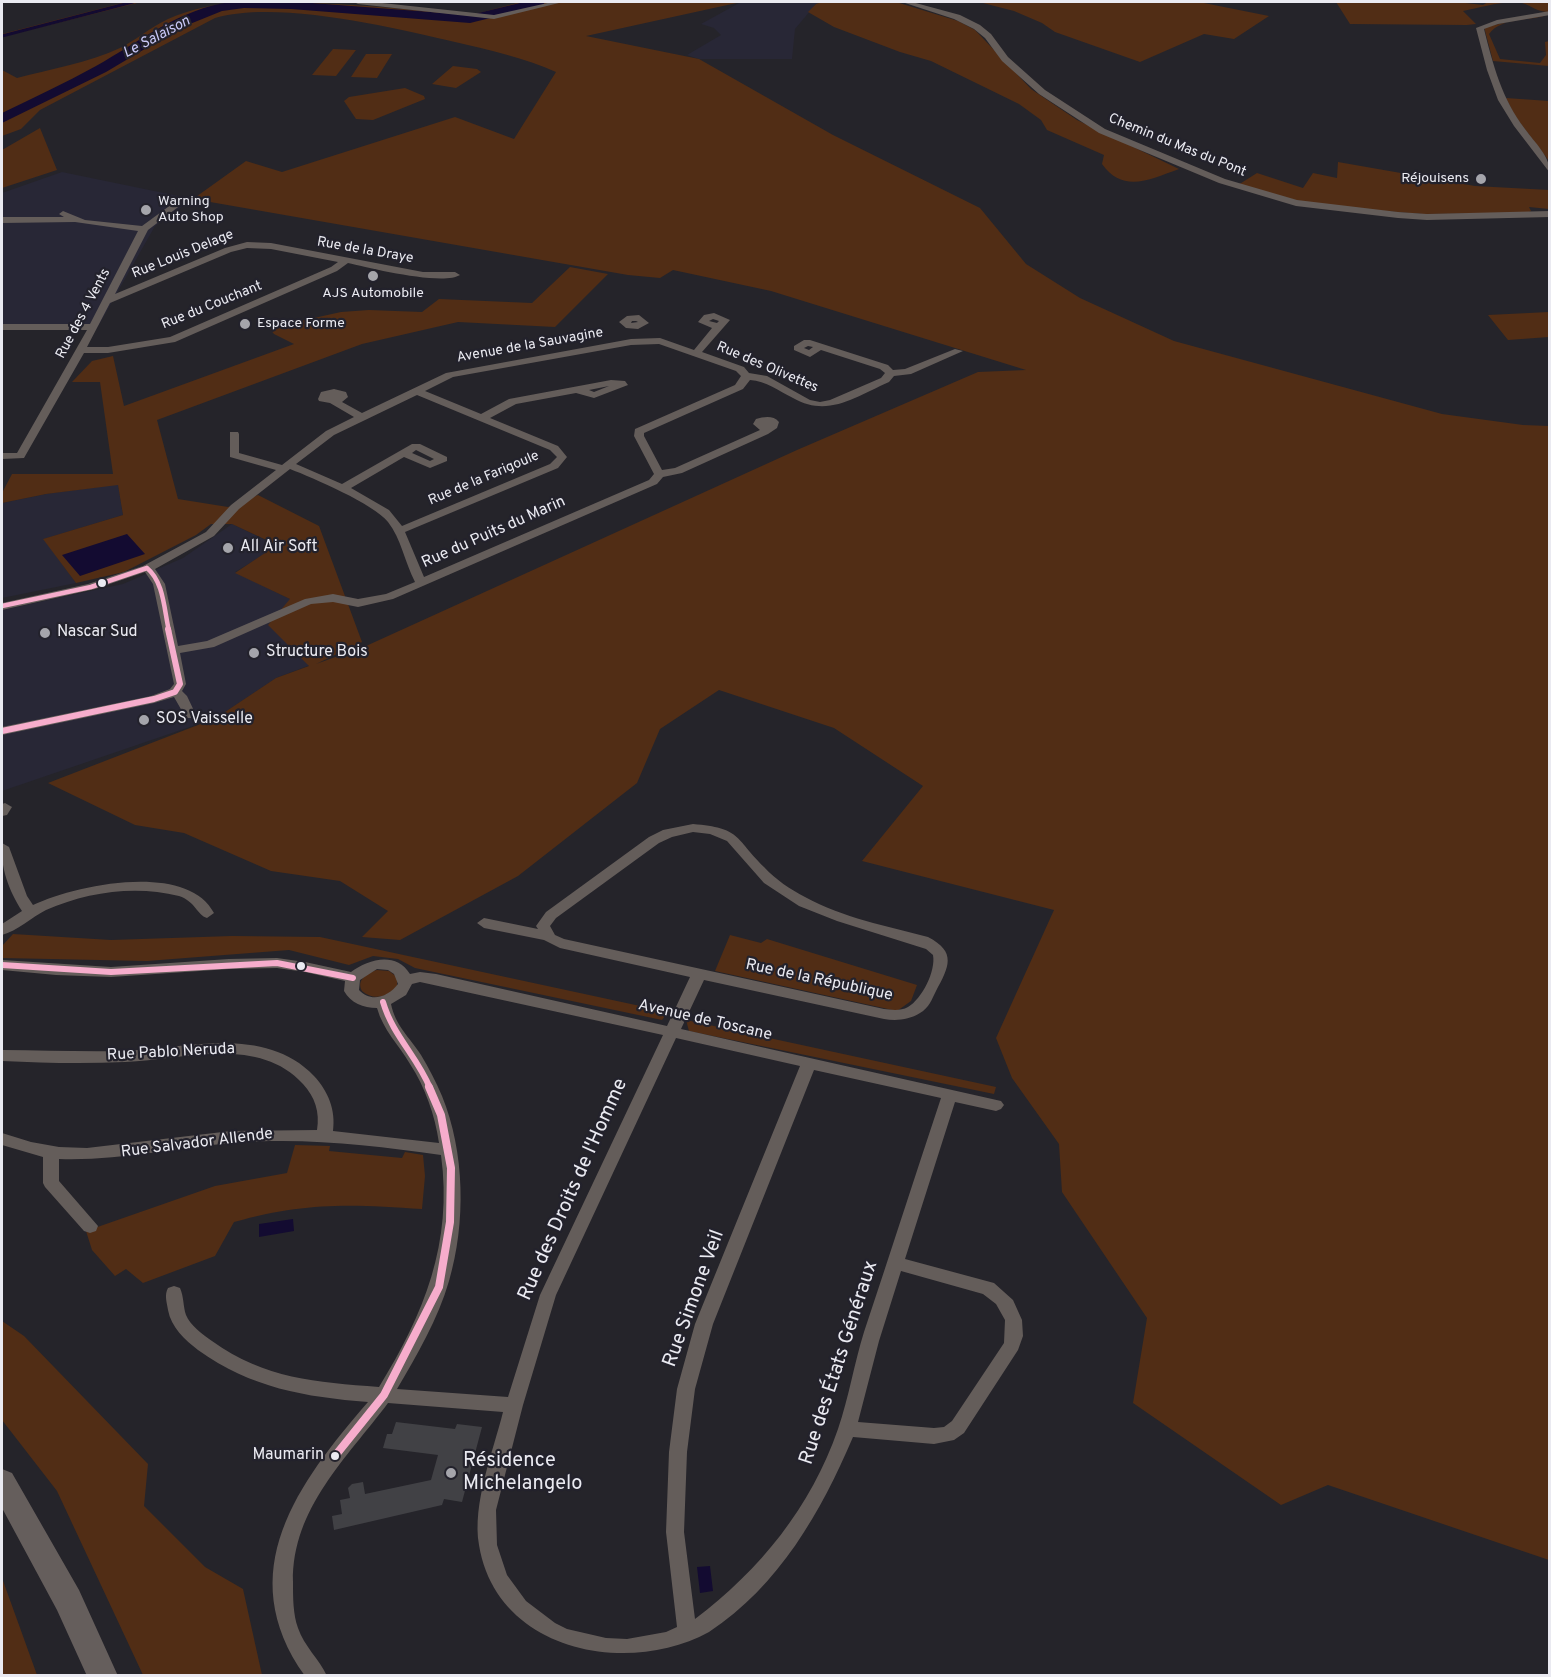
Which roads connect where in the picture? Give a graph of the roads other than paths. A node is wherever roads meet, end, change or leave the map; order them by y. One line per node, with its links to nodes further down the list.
1 (358, 2): 2 (street)
2 (559, 2)
3 (906, 2): 8 (street, Chemin du Mas du Pont)
4 (1550, 13): 5 (street)
5 (1550, 171)
6 (186, 198): 11 (street, Rue des 4 Vents)
7 (63, 214): 10 (street)
8 (1550, 214)
9 (2, 220): 10 (street)
10 (73, 220): 11 (street)
11 (144, 230): 15 (street, Rue des 4 Vents)
12 (271, 246): 13 (street, Rue de la Draye); 15 (street, Rue Louis Delage)
13 (345, 261): 14 (street, Rue de la Draye); 23 (street, Rue du Couchant)
14 (455, 275)
15 (107, 301): 17 (street, Rue des 4 Vents)
16 (2, 327): 17 (street)
17 (93, 327): 23 (street, Rue des 4 Vents)
18 (635, 327): 20 (street)
19 (718, 327): 25 (street)
20 (631, 342): 21 (street, Avenue de la Sauvagine); 29 (street, Avenue de la Sauvagine)
21 (664, 342): 25 (street, Rue des Olivettes)
22 (820, 346): 26 (street)
23 (81, 350): 36 (street, Rue des 4 Vents)
24 (958, 351): 26 (street, Rue des Olivettes)
25 (696, 353): 27 (street, Rue des Olivettes)
26 (891, 373): 27 (street, Rue des Olivettes)
27 (746, 376): 38 (street)
28 (578, 390): 32 (street)
29 (416, 391): 31 (street, Avenue de la Sauvagine); 32 (street, Rue de la Farigoule)
30 (334, 401): 31 (street)
31 (361, 417): 37 (street, Avenue de la Sauvagine)
32 (482, 418): 40 (street, Rue de la Farigoule)
33 (767, 428): 38 (street, Rue du Puits du Marin)
34 (234, 434): 37 (street)
35 (403, 453): 39 (street)
36 (2, 456)
37 (286, 467): 39 (street); 41 (street, Avenue de la Sauvagine)
38 (659, 474): 42 (street, Rue du Puits du Marin)
39 (340, 489): 40 (street)
40 (399, 531): 42 (street)
41 (147, 568): 43 (street, Avenue de la Sauvagine); 44 (street)
42 (421, 583): 44 (street, Rue du Puits du Marin)
43 (2, 606)
44 (172, 651): 45 (street)
45 (175, 692): 46 (street); 47 (street)
46 (190, 715)
47 (2, 731)
48 (2, 847): 49 (street)
49 (30, 912): 50 (street); 52 (street)
50 (207, 913)
51 (484, 923): 53 (street)
52 (2, 930)
53 (548, 936): 55 (street, Rue de la République); 55 (street, Rue de la République)
54 (2, 965): 56 (street)
55 (699, 974): 59 (street)
56 (353, 978): 57 (street); 58 (street)
57 (406, 980): 58 (street); 59 (street, Avenue de Toscane)
58 (382, 1002): 66 (street)
59 (671, 1032): 61 (street, Avenue de Toscane); 72 (street, Rue des Droits de l'Homme)
60 (2, 1055): 64 (street, Rue Pablo Neruda)
61 (809, 1062): 62 (street, Avenue de Toscane); 75 (street, Rue Simone Veil)
62 (950, 1094): 63 (street, Avenue de Toscane); 69 (street, Rue des États Généraux)
63 (996, 1105)
64 (324, 1135): 66 (street, Rue Salvador Allende); 67 (street, Rue Salvador Allende)
65 (2, 1139): 67 (street, Rue Salvador Allende)
66 (449, 1150): 71 (street)
67 (51, 1154): 68 (street)
68 (90, 1226)
69 (895, 1263): 73 (street, Rue des États Généraux); 73 (street)
70 (174, 1293): 71 (street)
71 (384, 1395): 72 (street); 78 (street)
72 (514, 1405): 75 (street, Rue des Droits de l'Homme)
73 (847, 1429): 75 (street, Rue des États Généraux)
74 (9, 1495): 76 (main road); 77 (main road)
75 (687, 1633)
76 (90, 1676)
77 (103, 1676)
78 (317, 1676)

